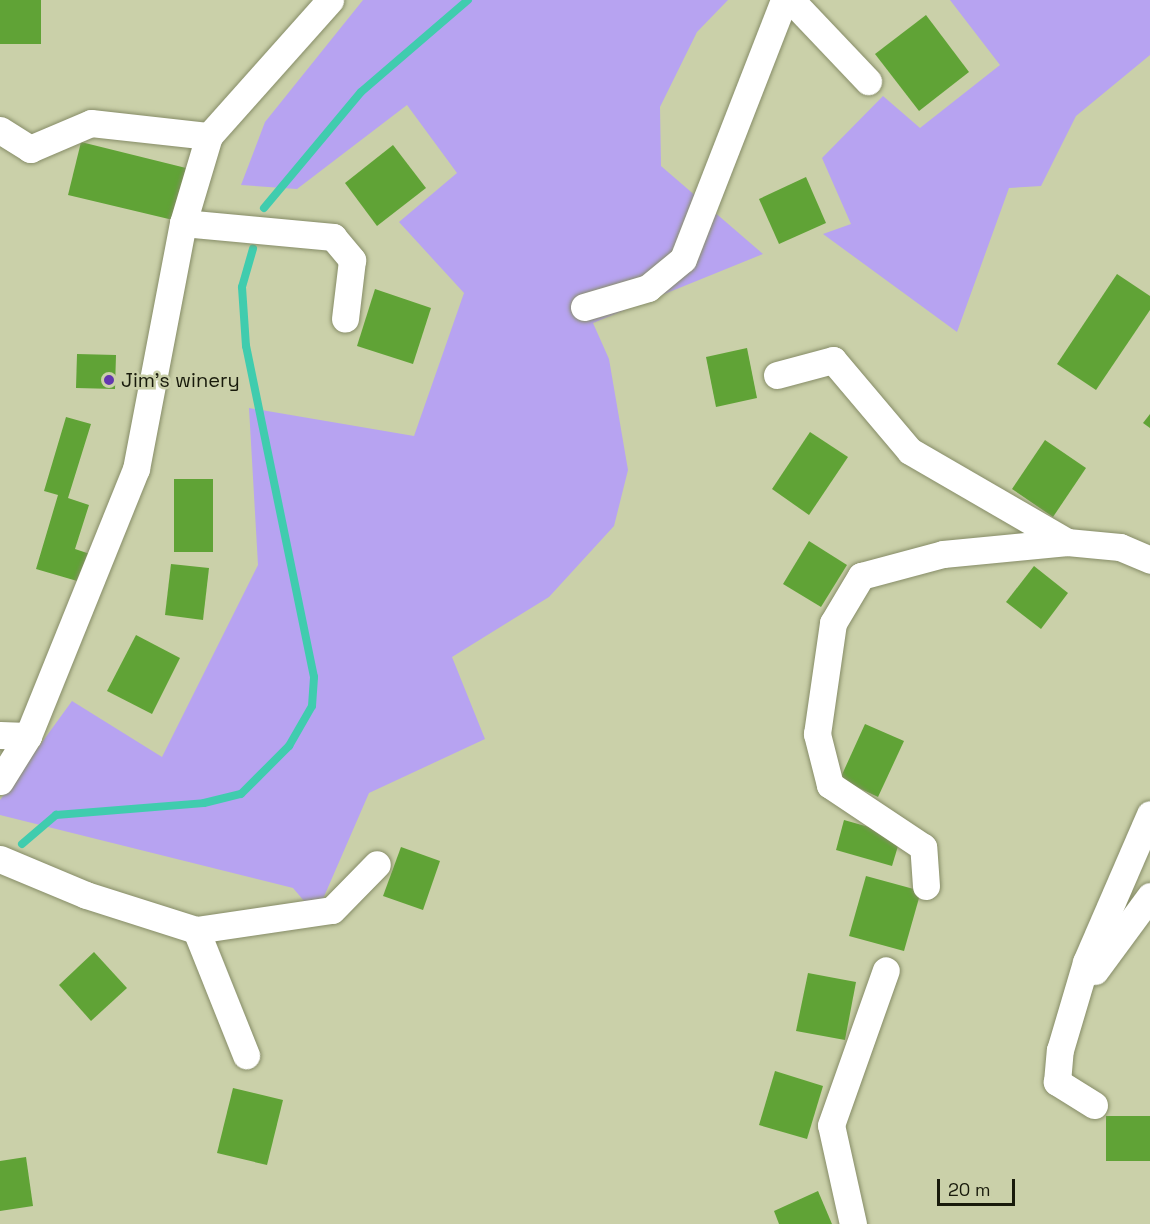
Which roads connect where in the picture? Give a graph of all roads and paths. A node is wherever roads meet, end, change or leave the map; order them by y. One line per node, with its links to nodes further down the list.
1 (330, 0): 6 (street)
2 (784, 0): 8 (street)
3 (791, 0): 4 (street)
4 (868, 81)
5 (0, 130): 6 (street)
6 (209, 136): 7 (street)
7 (183, 223): 9 (street); 14 (street)
8 (584, 308)
9 (345, 319)
10 (777, 375): 11 (street)
11 (1067, 542): 12 (street); 19 (street)
12 (1150, 560)
13 (0, 735): 14 (street)
14 (28, 736): 15 (street)
15 (0, 781)
16 (1150, 814): 23 (street)
17 (0, 859): 21 (street)
18 (377, 864): 21 (street)
19 (926, 886)
20 (1150, 896): 23 (street)
21 (196, 930): 24 (street)
22 (886, 970): 26 (street)
23 (1087, 971): 25 (street)
24 (246, 1055)
25 (1094, 1105)
26 (853, 1224)

